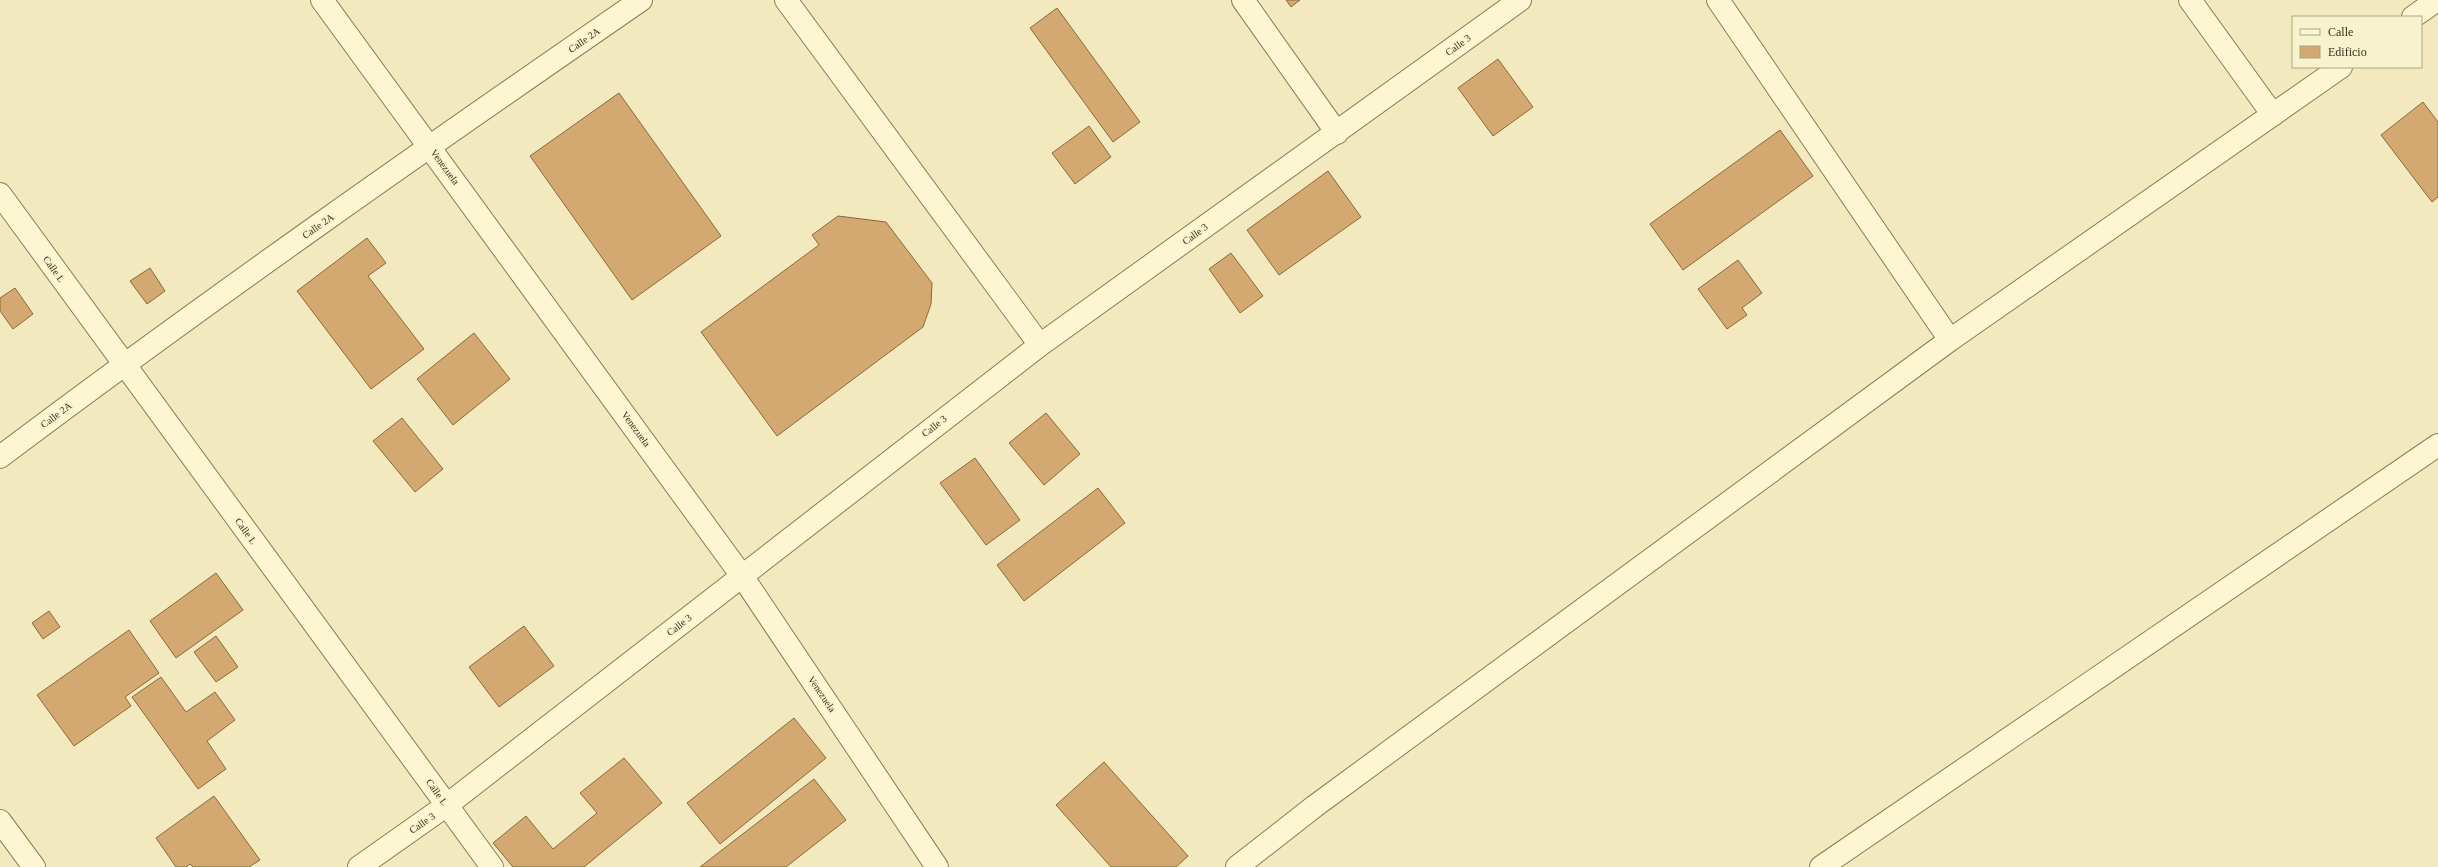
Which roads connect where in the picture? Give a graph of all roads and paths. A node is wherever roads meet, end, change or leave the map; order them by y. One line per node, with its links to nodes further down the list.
1 (322, 0): 13 (street, Venezuela)
2 (641, 0): 13 (street, Calle 2A)
3 (786, 0): 16 (street)
4 (1243, 0): 12 (street)
5 (1520, 0): 12 (street, Calle 3)
6 (1718, 0): 15 (street)
7 (2190, 0): 11 (street)
8 (2438, 0): 9 (street)
9 (2414, 16)
10 (2340, 68): 11 (street)
11 (2273, 115): 15 (street)
12 (1337, 132): 16 (street, Calle 3)
13 (430, 146): 17 (street, Calle 2A); 20 (street, Venezuela)
14 (0, 194): 17 (street, Calle L)
15 (1950, 340): 28 (street)
16 (1040, 344): 20 (street, Calle 3)
17 (123, 364): 19 (street, Calle 2A); 21 (street, Calle L)
18 (2438, 445): 23 (street)
19 (0, 457)
20 (742, 576): 21 (street, Calle 3); 27 (street, Venezuela)
21 (447, 806): 25 (street, Calle 3); 26 (street, Calle L)
22 (0, 821): 24 (street)
23 (1836, 863)
24 (34, 867)
25 (360, 867)
26 (492, 867)
27 (937, 867)
28 (1237, 867)

